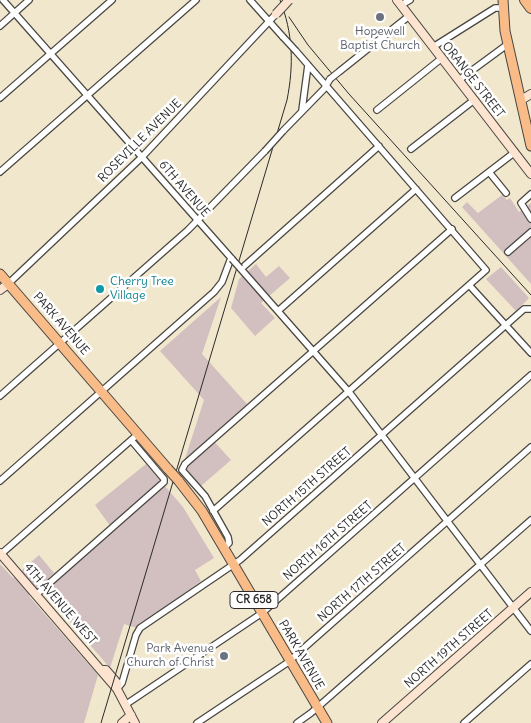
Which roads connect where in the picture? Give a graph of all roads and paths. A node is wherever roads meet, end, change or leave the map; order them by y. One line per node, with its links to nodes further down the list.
1 (4, 0): 12 (street, 6TH AVENUE)
2 (30, 0): 12 (street)
3 (112, 0): 19 (street)
4 (196, 0): 25 (street)
5 (250, 0): 15 (street)
6 (289, 0): 13 (street, ROSEVILLE AVENUE, bridge)
7 (410, 0): 9 (street)
8 (525, 0): 11 (highway)
9 (399, 3): 14 (street, ORANGE STREET)
10 (503, 4): 17 (main road); 18 (street)
11 (531, 8)
12 (15, 13): 16 (street); 19 (street, 6TH AVENUE)
13 (276, 14): 15 (street, ROSEVILLE AVENUE)
14 (409, 16): 18 (street, ORANGE STREET); 23 (street, bridge)
15 (269, 22): 21 (street, bridge); 35 (street, ROSEVILLE AVENUE)
16 (0, 26)
17 (508, 44): 22 (street); 28 (main road)
18 (434, 47): 20 (street, ORANGE STREET)
19 (51, 54): 25 (street, 6TH AVENUE); 26 (street)
20 (442, 58): 22 (street, ORANGE STREET); 29 (street)
21 (308, 66): 23 (street); 30 (street)
22 (459, 80): 27 (street, ORANGE STREET)
23 (326, 85): 30 (street); 31 (street)
24 (531, 94): 28 (street)
25 (88, 95): 35 (street, 6TH AVENUE); 36 (street)
26 (0, 98)
27 (474, 100): 33 (street); 34 (street, ORANGE STREET)
28 (520, 100): 32 (main road)
29 (377, 110)
30 (302, 111): 44 (street, bridge)
31 (379, 146): 39 (street); 49 (street)
32 (531, 146)
33 (411, 149)
34 (514, 152): 37 (street); 38 (street, ORANGE STREET)
35 (142, 157): 44 (street, 6TH AVENUE); 51 (street, ROSEVILLE AVENUE)
36 (0, 172)
37 (489, 172): 40 (street); 42 (street)
38 (531, 174)
39 (416, 188): 45 (street); 54 (street)
40 (506, 193)
41 (531, 194): 43 (street)
42 (455, 198)
43 (531, 219)
44 (198, 220): 48 (street, 6TH AVENUE); 56 (street)
45 (452, 229): 52 (street); 57 (street)
46 (531, 232): 47 (street)
47 (508, 252)
48 (232, 258): 49 (street, 6TH AVENUE, bridge); 60 (street)
49 (240, 268): 54 (street, 6TH AVENUE)
50 (0, 274): 51 (main road, PARK AVENUE / CR 658)
51 (3, 286): 56 (main road, PARK AVENUE / CR 658)
52 (470, 286): 55 (street); 61 (street)
53 (530, 308): 55 (street, NORTH 15TH STREET)
54 (278, 311): 57 (street, 6TH AVENUE)
55 (506, 326): 58 (street); 63 (street, NORTH 15TH STREET)
56 (58, 344): 60 (main road, PARK AVENUE / CR 658); 62 (street)
57 (314, 351): 61 (street, 6TH AVENUE); 68 (street, PARK AVENUE)
58 (531, 353)
59 (531, 375): 66 (street, NORTH 16TH STREET)
60 (100, 392): 64 (main road, PARK AVENUE / CR 658); 67 (street)
61 (349, 392): 63 (street, 6TH AVENUE); 68 (street)
62 (0, 396)
63 (382, 435): 66 (street, 6TH AVENUE); 74 (street, NORTH 15TH STREET)
64 (134, 437): 71 (main road, PARK AVENUE / CR 658, bridge); 72 (street); 76 (street)
65 (531, 447): 70 (street, NORTH 17TH STREET)
66 (415, 478): 70 (street, 6TH AVENUE); 78 (street, NORTH 16TH STREET)
67 (0, 481)
68 (213, 511): 71 (street, PARK AVENUE)
69 (531, 520): 73 (street)
70 (448, 521): 73 (street, 6TH AVENUE); 80 (street, NORTH 17TH STREET)
71 (224, 548): 74 (main road, PARK AVENUE / CR 658)
72 (0, 554): 76 (street, 4TH AVENUE WEST)
73 (480, 564): 77 (street, 6TH AVENUE); 84 (street)
74 (234, 565): 78 (main road, PARK AVENUE / CR 658); 82 (street, NORTH 15TH STREET)
75 (531, 592): 77 (street, NORTH 19TH STREET)
76 (37, 594): 82 (street, 4TH AVENUE WEST)
77 (513, 608): 79 (street, 6TH AVENUE); 91 (street, NORTH 19TH STREET)
78 (262, 613): 80 (main road, PARK AVENUE / CR 658); 83 (street, NORTH 16TH STREET)
79 (531, 631)
80 (290, 660): 84 (main road, PARK AVENUE / CR 658); 88 (street, NORTH 17TH STREET)
81 (531, 664): 92 (street)
82 (117, 689): 83 (street, 4TH AVENUE WEST)
83 (125, 705): 85 (street, 4TH AVENUE WEST)
84 (318, 708): 89 (street); 90 (main road, PARK AVENUE / CR 658)
85 (130, 715): 86 (street); 87 (street, 4TH AVENUE WEST)
86 (122, 723)
87 (135, 723)
88 (197, 723)
89 (297, 723)
90 (327, 723)
91 (382, 723)
92 (464, 723)

